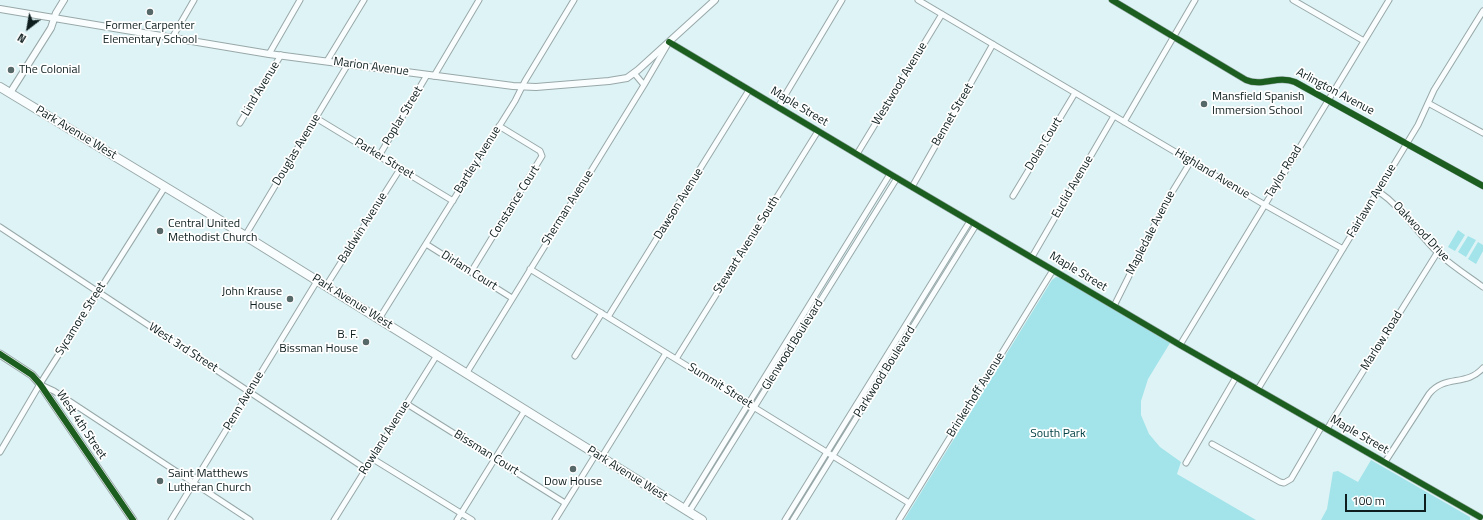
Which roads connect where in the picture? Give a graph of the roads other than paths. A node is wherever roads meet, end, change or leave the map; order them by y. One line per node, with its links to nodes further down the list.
1 (64, 0): 17 (street)
2 (194, 0): 19 (street)
3 (300, 0): 23 (street, Lind Avenue)
4 (364, 0): 25 (street)
5 (479, 0): 29 (street, Poplar Street)
6 (574, 0): 31 (street, Bartley Avenue)
7 (714, 0): 21 (street, Marion Avenue)
8 (842, 0): 38 (street)
9 (918, 0): 16 (street)
10 (1112, 0): 18 (street, Arlington Avenue)
11 (1195, 0): 18 (street)
12 (1293, 0): 20 (street)
13 (1389, 0): 20 (street, Taylor Road)
14 (0, 9): 17 (street, Marion Avenue)
15 (1483, 11): 37 (street, Fairlawn Avenue)
16 (942, 14): 22 (street); 47 (street, Westwood Avenue)
17 (54, 18): 19 (street, Marion Avenue); 34 (street)
18 (1174, 37): 36 (street, Arlington Avenue); 41 (street)
19 (172, 38): 23 (street, Marion Avenue)
20 (1364, 41): 36 (street, Taylor Road)
21 (669, 42): 27 (street, Marion Avenue); 30 (street, Sherman Avenue); 33 (street, Maple Street)
22 (993, 44): 35 (street); 55 (street, Bennet Street)
23 (268, 54): 24 (street, Marion Avenue)
24 (281, 55): 25 (street, Marion Avenue); 42 (street, Lind Avenue)
25 (327, 61): 26 (street, Marion Avenue)
26 (348, 64): 28 (street, Marion Avenue); 40 (street, Douglas Avenue)
27 (634, 73): 30 (street); 31 (street, Marion Avenue)
28 (427, 75): 29 (street, Marion Avenue); 48 (street, Poplar Street)
29 (434, 76): 31 (street, Marion Avenue)
30 (644, 85): 68 (street, Sherman Avenue)
31 (522, 86): 43 (street, Bartley Avenue)
32 (0, 88): 34 (main road, Park Avenue West)
33 (749, 90): 38 (street, Maple Street); 78 (street, Dawson Avenue)
34 (10, 93): 54 (main road, Park Avenue West)
35 (1075, 93): 39 (street); 57 (street, Dolan Court)
36 (1328, 100): 46 (street, Arlington Avenue); 59 (street, Taylor Road)
37 (1428, 103): 45 (street); 46 (street, Fairlawn Avenue)
38 (778, 107): 44 (street, Maple Street)
39 (1114, 116): 41 (street, Highland Avenue); 67 (street, Euclid Avenue)
40 (316, 118): 48 (street, Parker Street); 63 (street, Douglas Avenue)
41 (1124, 122): 49 (street, Highland Avenue)
42 (240, 123)
43 (499, 126): 58 (street, Bartley Avenue); 70 (street, Constance Court)
44 (818, 131): 47 (street, Maple Street); 85 (street, Stewart Avenue South)
45 (1483, 133)
46 (1407, 144): 53 (street, Arlington Avenue); 56 (street, Fairlawn Avenue)
47 (857, 154): 51 (street, Maple Street)
48 (379, 156): 50 (street, Parker Street)
49 (1191, 161): 59 (street, Highland Avenue); 76 (street, Mapledale Avenue)
50 (400, 169): 58 (street, Parker Street); 72 (street, Baldwin Avenue)
51 (890, 174): 52 (street, Maple Street); 92 (street, Glenwood Boulevard)
52 (897, 178): 55 (street, Maple Street); 94 (street, Glenwood Boulevard)
53 (1483, 186)
54 (165, 187): 63 (main road, Park Avenue West); 74 (street, Sycamore Street)
55 (912, 187): 60 (street, Maple Street)
56 (1378, 191): 65 (street, Fairlawn Avenue); 66 (street, Oakwood Drive)
57 (1013, 196)
58 (452, 201): 64 (street, Bartley Avenue)
59 (1265, 205): 65 (street, Highland Avenue); 80 (street, Taylor Road)
60 (970, 221): 61 (street, Maple Street); 99 (street)
61 (976, 225): 67 (street, Maple Street); 101 (street, Parkwood Boulevard)
62 (0, 227): 74 (street, West 3rd Street)
63 (245, 236): 71 (main road, Park Avenue West)
64 (426, 244): 70 (street, Dirlam Court); 79 (street, Bartley Avenue)
65 (1343, 249): 90 (street, Fairlawn Avenue)
66 (1437, 252): 73 (street, Oakwood Drive); 96 (street, Marlow Road)
67 (1032, 257): 69 (street, Maple Street)
68 (530, 269): 75 (street, Sherman Avenue); 77 (street, Summit Street)
69 (1053, 270): 76 (street, Maple Street); 109 (street, Brinkerhoff Avenue)
70 (471, 272): 75 (street, Dirlam Court)
71 (317, 281): 72 (main road, Park Avenue West); 91 (street, Penn Avenue)
72 (326, 286): 79 (main road, Park Avenue West)
73 (1483, 287)
74 (98, 292): 89 (street, Sycamore Street); 91 (street, West 3rd Street)
75 (512, 298): 87 (street, Sherman Avenue)
76 (1114, 306): 80 (street, Maple Street)
77 (602, 313): 78 (street, Summit Street); 84 (street)
78 (608, 317): 81 (street, Summit Street)
79 (379, 319): 83 (main road, Park Avenue West)
80 (1180, 344): 88 (street, Maple Street)
81 (666, 353): 85 (street, Summit Street); 100 (street)
82 (0, 354): 89 (main road, West 4th Street)
83 (437, 355): 87 (main road, Park Avenue West); 93 (street, Rowland Avenue)
84 (575, 356)
85 (676, 359): 92 (street, Summit Street)
86 (1483, 368): 104 (street)
87 (466, 374): 95 (main road, Park Avenue West)
88 (1236, 376): 90 (street, Maple Street); 105 (street)
89 (40, 384): 98 (street, Sycamore Street); 107 (street); 113 (main road, West 4th Street)
90 (1258, 389): 96 (street, Maple Street)
91 (250, 392): 106 (street, West 3rd Street); 107 (street, Penn Avenue)
92 (748, 403): 94 (street, Summit Street); 110 (street, Glenwood Boulevard)
93 (407, 404): 102 (street, Rowland Avenue); 103 (street, Bissman Court)
94 (754, 407): 99 (street, Summit Street); 110 (street, Glenwood Boulevard)
95 (525, 410): 100 (main road, Park Avenue West); 103 (street)
96 (1325, 428): 97 (street, Marlow Road); 104 (street, Maple Street)
97 (1212, 444)
98 (0, 452)
99 (827, 452): 101 (street, Summit Street); 121 (street)
100 (598, 456): 108 (street); 110 (main road, Park Avenue West)
101 (833, 456): 109 (street, Summit Street); 122 (street, Parkwood Boulevard)
102 (372, 458): 106 (street, Rowland Avenue); 111 (street)
103 (495, 459): 108 (street, Bissman Court); 111 (street)
104 (1385, 462): 112 (street, Maple Street)
105 (1186, 463)
106 (366, 469): 116 (street, Rowland Avenue)
107 (194, 483): 114 (street, Penn Avenue); 115 (street)
108 (565, 503): 119 (street)
109 (910, 503): 123 (street, Brinkerhoff Avenue)
110 (687, 510): 120 (main road, Park Avenue West)
111 (461, 513): 117 (street); 118 (street)
112 (1480, 517)
113 (133, 520)
114 (171, 520)
115 (250, 520)
116 (334, 520)
117 (457, 520)
118 (472, 520)
119 (555, 520)
120 (702, 520)
121 (785, 520)
122 (793, 520)
123 (899, 520)

